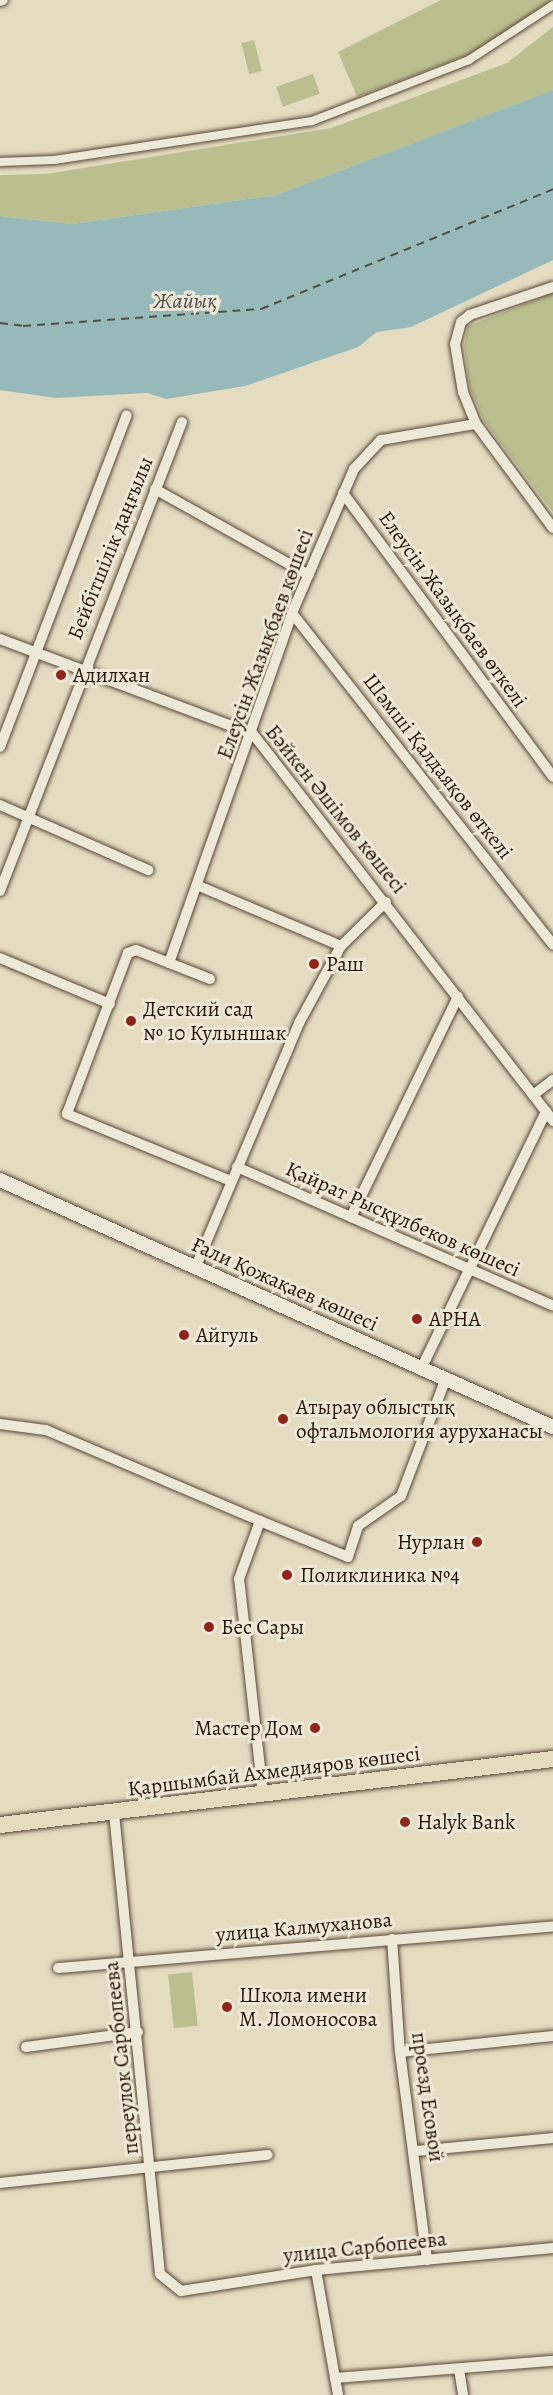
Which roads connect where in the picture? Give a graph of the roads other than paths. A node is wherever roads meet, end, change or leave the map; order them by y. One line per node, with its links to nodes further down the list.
1 (553, 5): 2 (street)
2 (0, 162)
3 (553, 287): 6 (street)
4 (127, 415): 13 (street, Бейбітшілік даңғылы)
5 (182, 422): 7 (street, Бейбітшілік даңғылы)
6 (476, 424): 8 (street, Елеусін Жазықбаев көшесі); 9 (street)
7 (155, 489): 10 (street); 14 (street, Бейбітшілік даңғылы)
8 (342, 493): 10 (street, Елеусін Жазықбаев көшесі); 17 (street, Елеусін Жазықбаев өткелі)
9 (553, 528)
10 (309, 575): 11 (street, Елеусін Жазықбаев көшесі)
11 (292, 613): 15 (street, Елеусін Жазықбаев көшесі); 24 (street, Шәмші Қалдаяқов өткелі)
12 (0, 639): 13 (street, Бәйкен Әшімов көшесі)
13 (36, 653): 14 (street, Бәйкен Әшімов көшесі); 16 (street, Бейбітшілік даңғылы)
14 (83, 669): 15 (street, Бәйкен Әшімов көшесі); 19 (street, Бейбітшілік даңғылы)
15 (253, 734): 21 (street, Елеусін Жазықбаев көшесі); 23 (street, Бәйкен Әшімов көшесі)
16 (0, 747)
17 (553, 777)
18 (0, 805): 19 (street)
19 (28, 816): 20 (street); 22 (street, Бейбітшілік даңғылы)
20 (148, 870)
21 (198, 886): 25 (street); 27 (street, Елеусін Жазықбаев көшесі)
22 (0, 891)
23 (386, 902): 25 (street); 29 (street, Бәйкен Әшімов көшесі)
24 (553, 945)
25 (341, 946): 35 (street)
26 (0, 958): 30 (street)
27 (169, 963): 28 (street); 30 (street)
28 (210, 979)
29 (458, 997): 32 (street, Бәйкен Әшімов көшесі); 38 (street)
30 (110, 1004): 37 (street)
31 (553, 1080): 32 (street)
32 (533, 1095): 33 (street, Бәйкен Әшімов көшесі)
33 (546, 1112): 34 (street, Бәйкен Әшімов көшесі); 40 (street)
34 (553, 1121)
35 (237, 1167): 37 (street); 38 (street, Қайрат Рысқұлбеков көшесі)
36 (0, 1180): 39 (street, Ғали Қожақаев көшесі)
37 (231, 1181): 39 (street)
38 (351, 1217): 40 (street, Қайрат Рысқұлбеков көшесі)
39 (196, 1266): 42 (street, Ғали Қожақаев көшесі)
40 (467, 1269): 41 (street, Қайрат Рысқұлбеков көшесі); 42 (street)
41 (553, 1306)
42 (422, 1367): 43 (street, Ғали Қожақаев көшесі)
43 (446, 1378): 45 (street, Ғали Қожақаев көшесі); 46 (street)
44 (0, 1424): 46 (street)
45 (553, 1427)
46 (260, 1521): 48 (street)
47 (553, 1759): 48 (main road, Қаршымбай Ахмедияров көшесі)
48 (263, 1795): 49 (main road, Қаршымбай Ахмедияров көшесі)
49 (114, 1813): 50 (main road, Қаршымбай Ахмедияров көшесі); 53 (street, переулок Сарбопеева)
50 (0, 1825)
51 (553, 1926): 52 (street, улица Калмуханова)
52 (392, 1940): 53 (street, улица Калмуханова); 58 (street, проезд Есовой)
53 (131, 1961): 54 (street, улица Калмуханова); 55 (street, переулок Сарбопеева)
54 (58, 1968)
55 (138, 2032): 57 (street); 62 (street, переулок Сарбопеева)
56 (553, 2036): 58 (street)
57 (26, 2047)
58 (400, 2052): 60 (street, проезд Есовой)
59 (553, 2138): 60 (street)
60 (416, 2151): 65 (street, проезд Есовой)
61 (268, 2155): 62 (street)
62 (151, 2169): 63 (street); 67 (street, переулок Сарбопеева)
63 (0, 2183)
64 (553, 2248): 65 (street, улица Сарбопеева)
65 (427, 2260): 66 (street, улица Сарбопеева)
66 (316, 2270): 67 (street, улица Сарбопеева); 70 (street)
67 (181, 2290)
68 (553, 2361): 69 (street)
69 (459, 2369): 70 (street); 72 (street)
70 (335, 2378): 71 (street)
71 (338, 2395)
72 (463, 2395)

